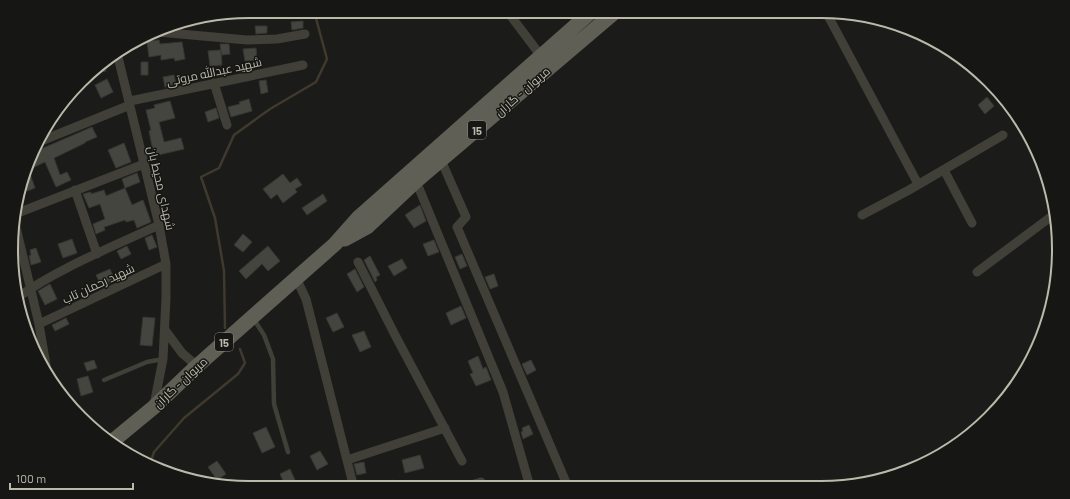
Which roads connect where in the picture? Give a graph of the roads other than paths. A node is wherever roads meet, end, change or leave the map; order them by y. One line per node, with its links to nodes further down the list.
1 (512, 18): 7 (street)
2 (584, 18): 7 (main road, مریوان - گاران / 15)
3 (608, 18): 15 (main road, مریوان - گاران / 15)
4 (829, 18): 19 (street)
5 (168, 33): 6 (street)
6 (305, 34)
7 (541, 56): 27 (main road, مریوان - گاران / 15)
8 (119, 59): 11 (street, شهدای محیط بان)
9 (303, 65): 10 (street, شهید عبدالله مروتی)
10 (214, 83): 11 (street, شهید عبدالله مروتی); 12 (street)
11 (130, 103): 14 (street, شهید عبدالله مروتی); 16 (street, شهدای محیط بان)
12 (227, 125)
13 (1003, 135): 17 (street)
14 (46, 139)
15 (441, 160): 18 (main road, مریوان - گاران / 15); 50 (street)
16 (144, 164): 20 (street); 25 (street, شهدای محیط بان)
17 (944, 170): 19 (street); 24 (street)
18 (416, 181): 27 (main road, مریوان - گاران / 15); 49 (street)
19 (918, 184): 22 (street)
20 (76, 190): 21 (street); 28 (street)
21 (21, 212)
22 (862, 215)
23 (1050, 218): 31 (street)
24 (972, 223)
25 (159, 225): 28 (street); 30 (street, شهدای محیط بان)
26 (18, 236): 33 (street)
27 (335, 244): 32 (main road, مریوان - گاران / 15)
28 (97, 254): 33 (street)
29 (358, 262): 43 (street)
30 (166, 264): 36 (street, شهید رحمان تاب); 37 (street, شهدای محیط بان)
31 (977, 272)
32 (296, 278): 35 (main road, مریوان - گاران / 15); 46 (street)
33 (30, 289): 34 (street); 36 (street)
34 (22, 294)
35 (252, 317): 40 (main road, مریوان - گاران / 15); 45 (lane)
36 (39, 324): 38 (street)
37 (165, 330): 39 (street, شهدای محیط بان); 40 (street)
38 (45, 357)
39 (163, 359): 41 (lane); 42 (street, شهدای محیط بان)
40 (197, 366): 42 (main road, مریوان - گاران / 15)
41 (104, 380)
42 (154, 407): 44 (main road, مریوان - گاران / 15)
43 (445, 428): 46 (street); 47 (street)
44 (116, 438)
45 (288, 452)
46 (347, 460): 48 (street)
47 (462, 461)
48 (352, 481)
49 (528, 481)
50 (565, 481)

